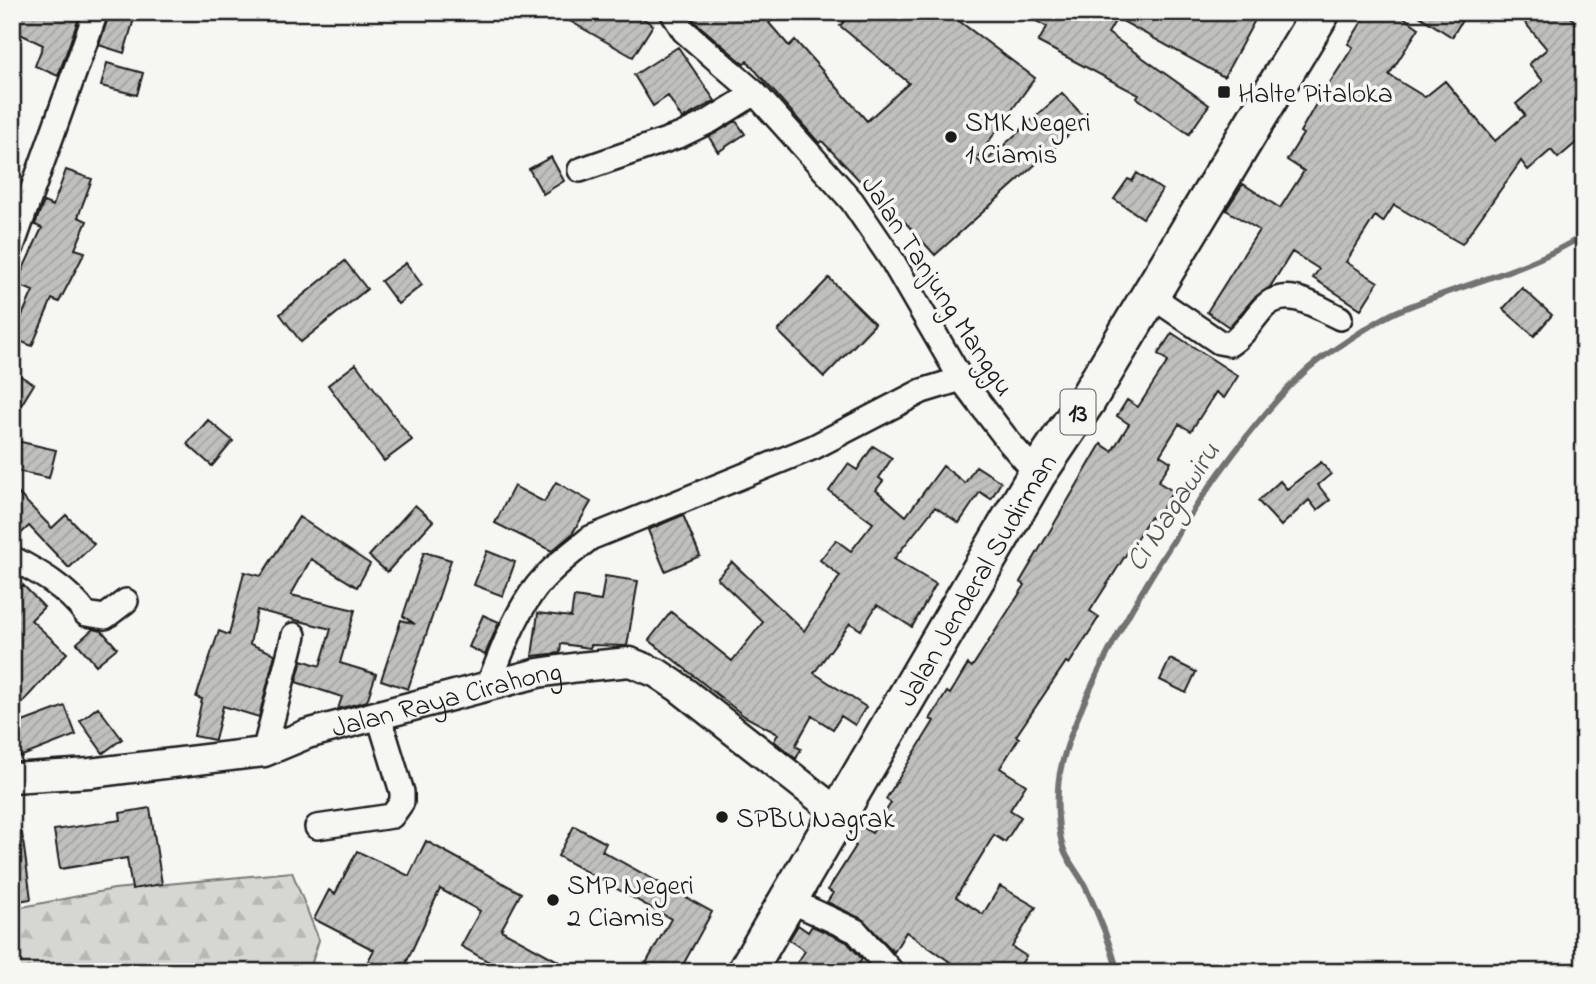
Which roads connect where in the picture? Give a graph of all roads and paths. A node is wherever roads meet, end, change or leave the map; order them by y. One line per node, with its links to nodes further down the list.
1 (96, 12): 6 (street)
2 (672, 12): 4 (street, Jalan Tanjung Manggu)
3 (1321, 12): 7 (highway, Jalan Jenderal Sudirman / 13)
4 (755, 93): 5 (street); 9 (street, Jalan Tanjung Manggu)
5 (580, 170)
6 (12, 247)
7 (1150, 295): 8 (street); 10 (highway, Jalan Jenderal Sudirman / 13)
8 (1340, 318)
9 (961, 379): 10 (street, Jalan Tanjung Manggu); 14 (street)
10 (1037, 474): 18 (highway, Jalan Jenderal Sudirman / 13)
11 (12, 558): 12 (street)
12 (126, 601)
13 (294, 635): 16 (street)
14 (488, 686): 15 (street, Jalan Raya Cirahong); 18 (street, Jalan Raya Cirahong)
15 (379, 717): 16 (street, Jalan Raya Cirahong); 19 (street)
16 (264, 752): 17 (street, Jalan Raya Cirahong)
17 (12, 778)
18 (838, 813): 20 (highway, Jalan Jenderal Sudirman / 13)
19 (317, 828)
20 (789, 900): 21 (highway, Jalan Jenderal Sudirman / 13); 22 (street)
21 (746, 972)
22 (892, 972)

